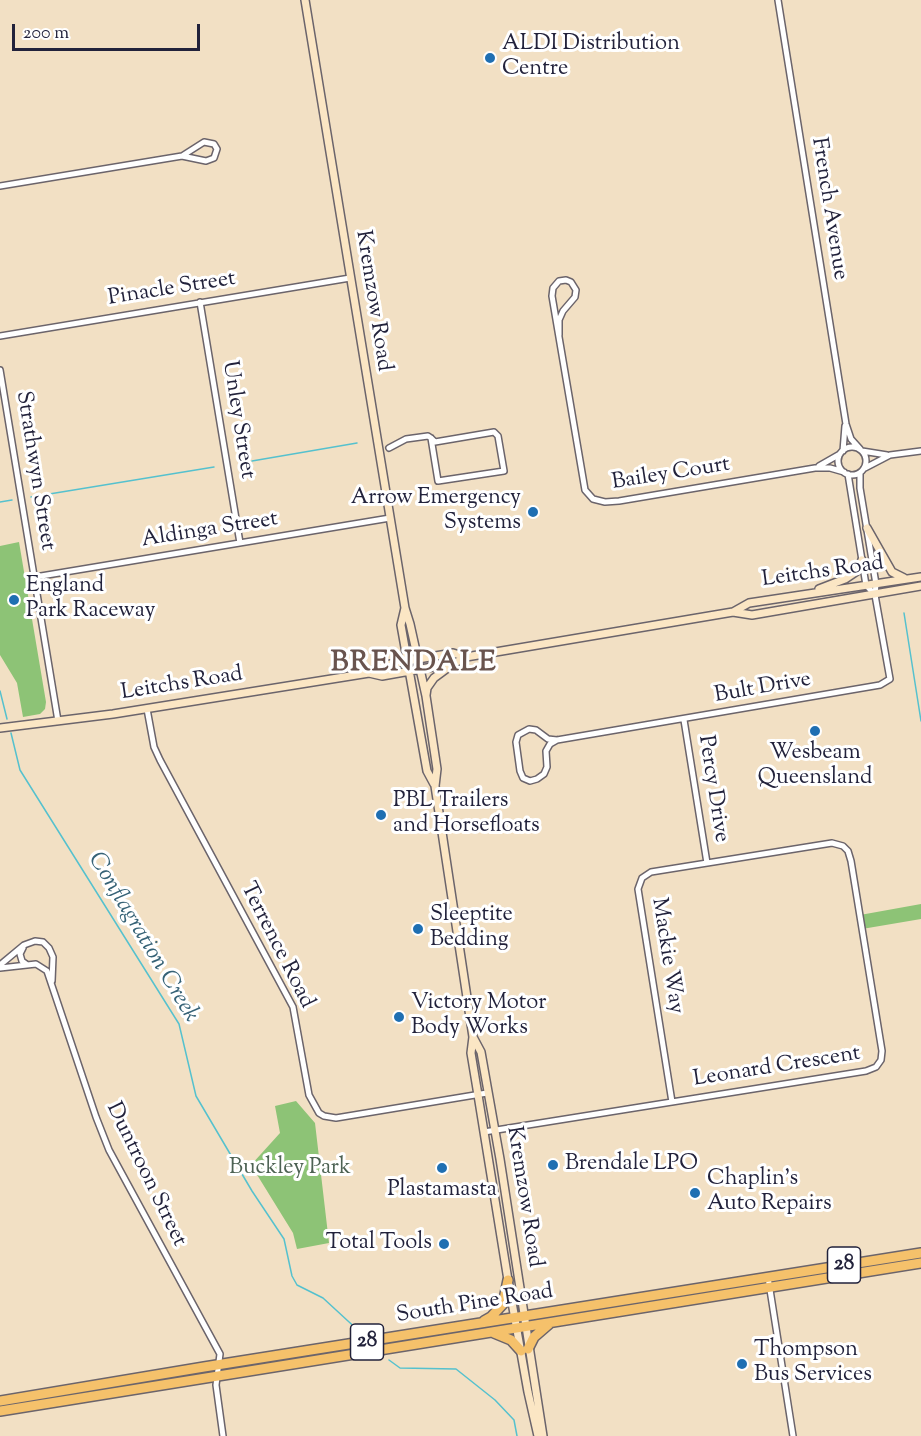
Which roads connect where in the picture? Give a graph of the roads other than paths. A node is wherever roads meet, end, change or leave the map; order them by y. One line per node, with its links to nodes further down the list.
1 (305, 0): 5 (street, Kremzow Road)
2 (778, 0): 10 (street, French Avenue)
3 (182, 156): 3 (street); 4 (street)
4 (0, 186)
5 (350, 278): 6 (street, Pinacle Street); 20 (street, Kremzow Road)
6 (200, 302): 8 (street, Pinacle Street); 22 (street, Unley Street)
7 (559, 335): 7 (street, Bailey Court); 17 (street, Bailey Court)
8 (0, 336)
9 (0, 370): 24 (street, Strathwyn Street)
10 (846, 424): 13 (street, French Avenue); 15 (street, French Avenue)
11 (431, 438): 11 (street); 12 (street)
12 (389, 448)
13 (861, 450): 15 (street); 16 (street); 18 (street)
14 (921, 451): 16 (street)
15 (841, 452): 17 (street, Bailey Court); 19 (street)
16 (890, 455): 18 (street)
17 (815, 468): 19 (street, Bailey Court)
18 (862, 471): 19 (street); 21 (street)
19 (846, 473): 23 (street)
20 (390, 518): 22 (street, Aldinga Street); 32 (street, Kremzow Road)
21 (867, 528): 26 (street); 27 (street)
22 (240, 543): 24 (street, Aldinga Street)
23 (862, 560): 28 (street); 31 (street)
24 (35, 577): 44 (street, Strathwyn Street)
25 (921, 577): 26 (street, Leitchs Road)
26 (907, 579): 27 (street, Leitchs Road)
27 (876, 584): 28 (street, Leitchs Road); 30 (street)
28 (866, 585): 30 (street); 31 (street, Leitchs Road)
29 (921, 586): 30 (street, Leitchs Road)
30 (875, 595): 33 (street, Leitchs Road); 43 (street, Bult Drive)
31 (788, 597): 33 (street, Leitchs Road)
32 (405, 608): 35 (street, Kremzow Road); 36 (street, Kremzow Road)
33 (734, 612): 34 (street, Leitchs Road)
34 (466, 657): 35 (street, Leitchs Road); 37 (street, Leitchs Road)
35 (418, 659): 36 (street, Leitchs Road); 38 (street, Kremzow Road)
36 (408, 661): 39 (street, Kremzow Road); 40 (street, Leitchs Road)
37 (455, 663): 38 (street, Leitchs Road); 41 (street)
38 (420, 669): 39 (street, Leitchs Road); 41 (street, Kremzow Road)
39 (410, 671): 40 (street, Leitchs Road); 47 (street, Kremzow Road)
40 (369, 673): 42 (street, Leitchs Road)
41 (426, 696): 47 (street, Kremzow Road)
42 (147, 709): 44 (street, Leitchs Road); 56 (street, Terrence Road)
43 (684, 720): 46 (street, Bult Drive); 49 (street, Percy Drive)
44 (58, 721): 45 (street, Leitchs Road)
45 (0, 728)
46 (557, 740): 46 (street)
47 (435, 786): 54 (street, Kremzow Road)
48 (843, 846): 49 (street, Mackie Way); 57 (street, Leonard Crescent)
49 (707, 863): 57 (street, Mackie Way)
50 (24, 945): 51 (street); 52 (street); 53 (street)
51 (26, 964): 52 (street); 53 (street, Duntroon Street)
52 (0, 967)
53 (52, 983): 69 (street, Duntroon Street)
54 (474, 1037): 55 (street, Kremzow Road); 56 (street, Kremzow Road)
55 (487, 1093): 56 (street, Terrence Road); 58 (street, Kremzow Road)
56 (478, 1095): 59 (street, Kremzow Road)
57 (672, 1102): 58 (street, Leonard Crescent)
58 (494, 1131): 59 (street, Leonard Crescent); 64 (street, Kremzow Road)
59 (484, 1132): 62 (street, Kremzow Road)
60 (921, 1253): 63 (highway, South Pine Road / 28)
61 (921, 1263): 63 (highway, South Pine Road / 28)
62 (508, 1280): 64 (street, Kremzow Road); 66 (highway)
63 (769, 1282): 64 (highway, South Pine Road / 28); 65 (highway, South Pine Road / 28); 75 (street)
64 (520, 1323): 65 (highway, South Pine Road / 28); 66 (highway, South Pine Road / 28); 67 (highway, South Pine Road / 28); 68 (street, Kremzow Road)
65 (551, 1323): 68 (highway)
66 (479, 1324): 69 (highway, South Pine Road / 28)
67 (492, 1332): 68 (highway); 70 (highway, South Pine Road / 28)
68 (525, 1350): 74 (street, Kremzow Road)
69 (219, 1365): 70 (street); 71 (highway, South Pine Road / 28)
70 (217, 1377): 72 (highway, South Pine Road / 28); 73 (street)
71 (0, 1401)
72 (0, 1411)
73 (223, 1436)
74 (540, 1436)
75 (793, 1436)

